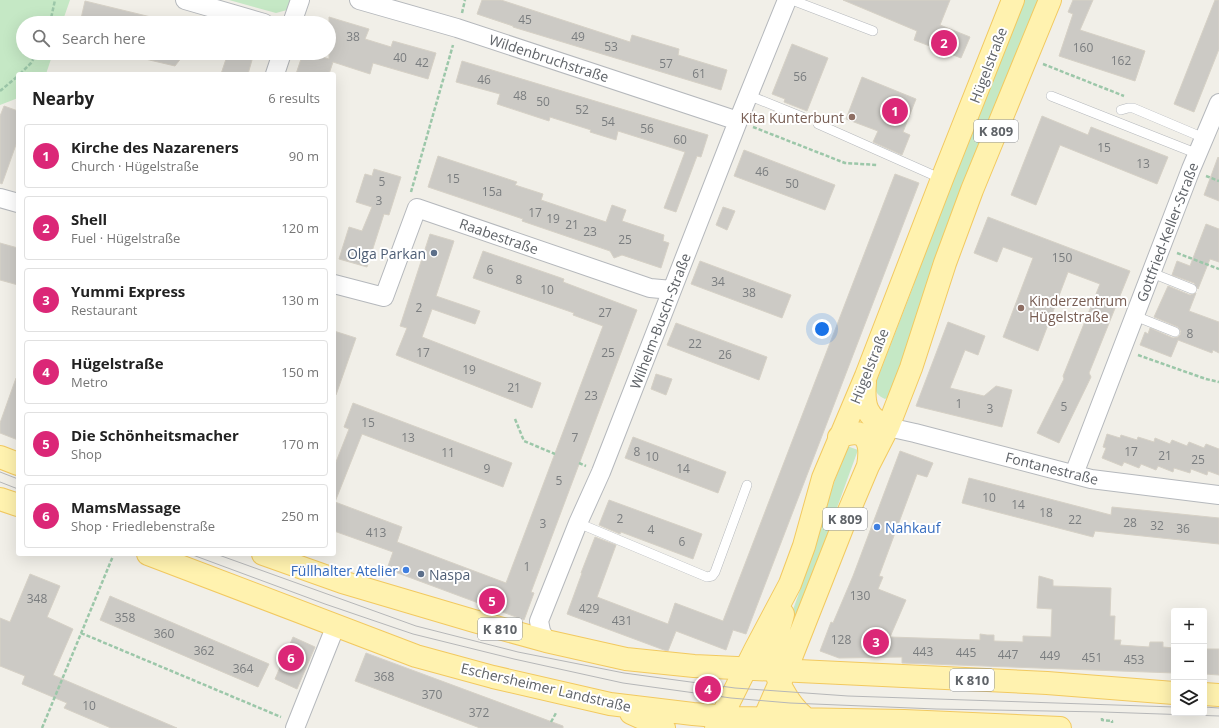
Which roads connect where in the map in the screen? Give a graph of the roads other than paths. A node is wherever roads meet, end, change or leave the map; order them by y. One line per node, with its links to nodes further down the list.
1 (185, 0): 8 (street)
2 (300, 0): 9 (street)
3 (359, 0): 18 (street, Wildenbruchstraße)
4 (787, 0): 13 (street, Wilhelm-Busch-Straße)
5 (792, 0): 10 (lane)
6 (1013, 0): 21 (main road, Hügelstraße / K 809)
7 (1050, 0): 31 (main road, K 809)
8 (240, 16)
9 (294, 16)
10 (873, 31)
11 (280, 60): 12 (street)
12 (276, 72)
13 (748, 95): 17 (lane); 18 (street, Wilhelm-Busch-Straße)
14 (1051, 96): 20 (lane)
15 (1219, 103): 20 (street, Gottfried-Keller-Straße)
16 (1121, 110): 20 (lane)
17 (802, 116)
18 (738, 120): 27 (street, Wilhelm-Busch-Straße)
19 (818, 124): 21 (lane)
20 (1201, 146): 24 (street, Gottfried-Keller-Straße)
21 (942, 178): 30 (main road, Hügelstraße / K 809)
22 (0, 198): 23 (street)
23 (16, 202)
24 (1152, 273): 26 (lane); 28 (street, Gottfried-Keller-Straße)
25 (336, 285): 27 (street, Raabestraße)
26 (1192, 289)
27 (672, 290): 41 (street, Wilhelm-Busch-Straße)
28 (1135, 316): 29 (lane); 36 (street, Gottfried-Keller-Straße)
29 (1175, 332)
30 (866, 376): 31 (main road); 32 (main road, Hügelstraße / K 809)
31 (888, 427): 35 (main road, K 809); 36 (street, Fontanestraße)
32 (840, 437): 35 (main road); 44 (main road, Hügelstraße / K 809)
33 (0, 457): 34 (main road)
34 (16, 463)
35 (868, 466): 49 (main road, K 809)
36 (1074, 474): 38 (street, Fontanestraße)
37 (747, 485): 41 (lane)
38 (1219, 495)
39 (0, 499): 40 (main road)
40 (16, 504)
41 (578, 523): 46 (street, Wilhelm-Busch-Straße)
42 (153, 556): 45 (main road, Eschersheimer Landstraße)
43 (268, 556): 46 (main road, K 810)
44 (790, 584): 48 (main road, Hügelstraße / K 809); 49 (main road)
45 (336, 625): 54 (main road, Eschersheimer Landstraße); 58 (street)
46 (546, 641): 47 (main road, K 810)
47 (717, 667): 48 (main road, K 810); 50 (main road)
48 (745, 669): 49 (main road, K 810); 50 (main road, Hügelstraße / K 809)
49 (780, 675): 51 (main road, K 810); 55 (main road); 57 (main road, K 809)
50 (734, 690): 56 (main road, Hügelstraße / K 809)
51 (1171, 693)
52 (1207, 694): 53 (main road)
53 (1219, 695)
54 (610, 704): 56 (main road, Eschersheimer Landstraße); 59 (main road)
55 (806, 719): 57 (main road, Eschersheimer Landstraße); 60 (main road, Eschersheimer Landstraße)
56 (728, 723): 57 (main road, Eschersheimer Landstraße)
57 (762, 723)
58 (296, 726)
59 (664, 728)
60 (1060, 728)

